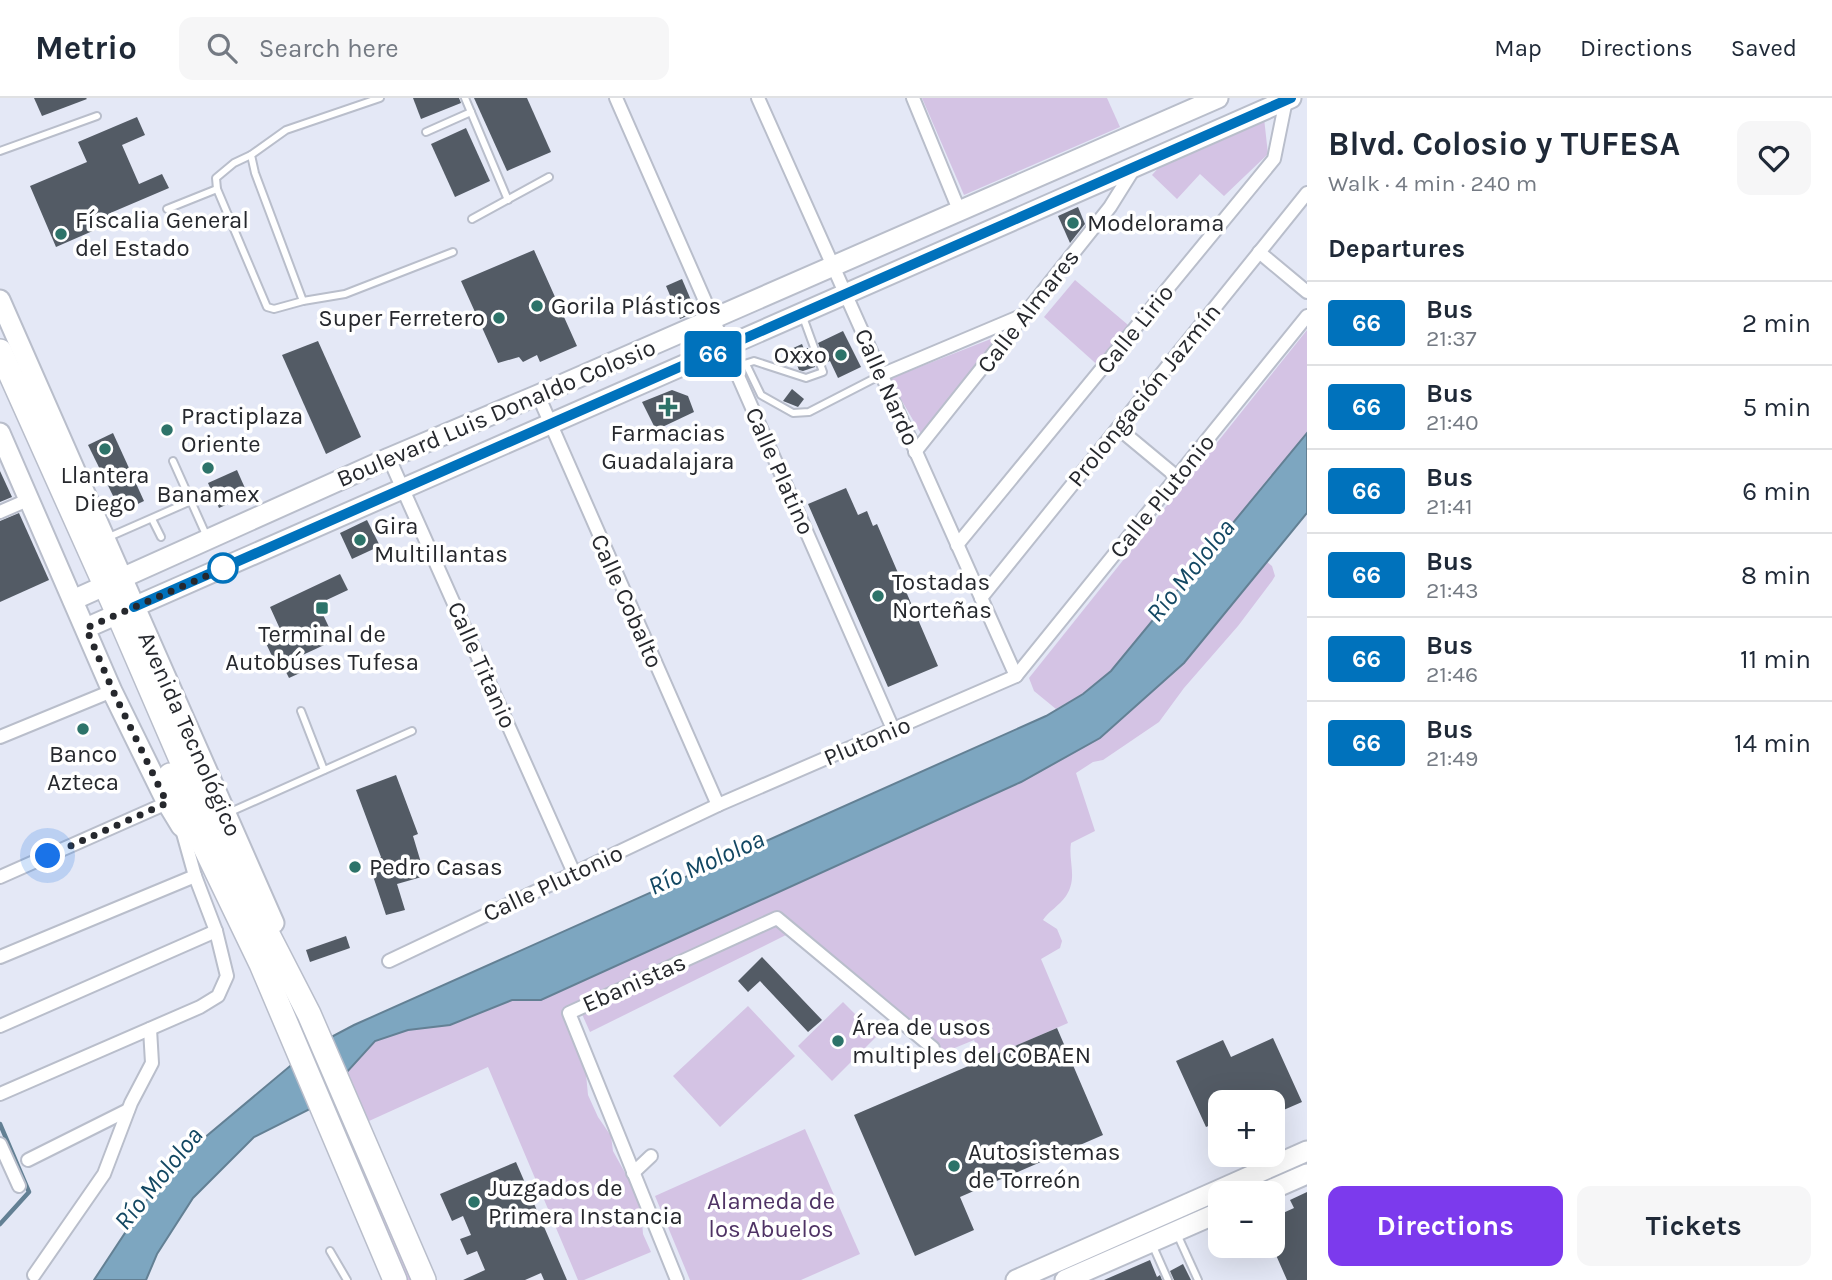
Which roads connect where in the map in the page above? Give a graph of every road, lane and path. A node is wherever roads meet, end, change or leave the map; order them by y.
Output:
1 (380, 98) edge
2 (465, 98) edge
3 (616, 98) edge
4 (758, 98) edge
5 (913, 98) edge
6 (1288, 99) edge
7 (1208, 100) edge
8 (471, 112) junction
9 (97, 116) dead end
10 (426, 132) dead end
11 (0, 150) edge
12 (251, 155) junction
13 (1136, 166) junction
14 (549, 177) dead end
15 (217, 189) junction
16 (1307, 193) edge
17 (508, 200) junction
18 (167, 209) dead end
19 (958, 210) junction
20 (472, 219) dead end
21 (453, 252) dead end
22 (1259, 252) junction
23 (834, 265) junction
24 (1307, 292) edge
25 (846, 293) junction
26 (0, 300) edge
27 (303, 302) junction
28 (802, 313) junction
29 (1027, 313) junction
30 (1307, 316) edge
31 (713, 319) junction
32 (726, 348) junction
33 (0, 351) edge
34 (741, 365) junction
35 (881, 375) junction
36 (0, 387) edge
37 (538, 396) junction
38 (550, 425) junction
39 (1118, 428) junction
40 (0, 433) edge
41 (915, 452) junction
42 (389, 458) junction
43 (173, 461) dead end
44 (1177, 477) junction
45 (404, 488) junction
46 (30, 499) junction
47 (191, 501) junction
48 (280, 506) junction
49 (0, 512) edge
50 (152, 519) junction
51 (161, 537) dead end
52 (293, 538) junction
53 (208, 539) junction
54 (104, 540) junction
55 (957, 545) junction
56 (98, 588) junction
57 (981, 598) junction
58 (111, 618) junction
59 (1016, 676) junction
60 (113, 691) junction
61 (301, 710) dead end
62 (893, 729) junction
63 (412, 731) dead end
64 (0, 737) edge
65 (324, 770) junction
66 (167, 803) junction
67 (718, 805) junction
68 (226, 814) junction
69 (181, 826) junction
70 (201, 842) junction
71 (574, 873) junction
72 (195, 876) junction
73 (0, 877) edge
74 (216, 931) junction
75 (0, 957) edge
76 (389, 961) dead end
77 (290, 978) junction
78 (0, 1026) edge
79 (150, 1029) junction
80 (933, 1048) dead end
81 (0, 1094) edge
82 (128, 1110) junction
83 (0, 1144) edge
84 (1307, 1151) edge
85 (651, 1156) dead end
86 (28, 1160) dead end
87 (633, 1173) junction
88 (1307, 1174) edge
89 (1285, 1184) edge
90 (19, 1186) dead end
91 (1208, 1217) edge
92 (1175, 1231) junction
93 (1151, 1242) junction
94 (330, 1251) dead end
95 (34, 1275) dead end
96 (347, 1280) edge
97 (395, 1280) edge
98 (424, 1280) edge
99 (677, 1280) edge
100 (1016, 1280) edge
101 (1065, 1280) edge
102 (1168, 1280) edge
103 (1198, 1280) edge

1 - 12 lane
2 - 8 lane
3 - 31 street, Calle Platino
4 - 23 street, Calle Nardo
5 - 19 street
6 - 13 main road, Boulevard Luis Donaldo Colosio
6 - 55 street, Calle Lirio
7 - 19 main road, Boulevard Luis Donaldo Colosio
8 - 10 lane
8 - 17 lane
9 - 11 lane
12 - 15 lane
12 - 27 lane
13 - 25 main road, Boulevard Luis Donaldo Colosio
13 - 29 street, Calle Almares
14 - 17 lane
15 - 18 lane
15 - 27 lane
16 - 22 street, Prolongación Jazmín
17 - 20 lane
19 - 23 main road, Boulevard Luis Donaldo Colosio
21 - 27 lane
22 - 24 street
22 - 39 street, Prolongación Jazmín
23 - 25 street, Calle Nardo
23 - 31 main road, Boulevard Luis Donaldo Colosio
25 - 28 main road, Boulevard Luis Donaldo Colosio
25 - 35 street, Calle Nardo
26 - 54 main road, Avenida Tecnológico
28 - 32 main road, Boulevard Luis Donaldo Colosio
28 - 34 lane
29 - 35 street
29 - 41 street, Calle Almares
30 - 44 street, Calle Plutonio
31 - 32 street, Calle Platino
31 - 37 main road, Boulevard Luis Donaldo Colosio
32 - 34 street, Calle Platino
32 - 38 main road, Boulevard Luis Donaldo Colosio
33 - 56 highway, Avenida Tecnológico
34 - 35 lane
34 - 62 street, Calle Platino
35 - 41 street, Calle Nardo
36 - 56 highway, Avenida Tecnológico
37 - 38 street, Calle Cobalto
37 - 42 main road, Boulevard Luis Donaldo Colosio
38 - 45 main road, Boulevard Luis Donaldo Colosio
38 - 67 street, Calle Cobalto
39 - 44 street
39 - 57 street, Prolongación Jazmín
40 - 46 main road, Avenida Tecnológico
41 - 55 street, Calle Nardo
42 - 45 street, Calle Titanio
42 - 48 main road, Boulevard Luis Donaldo Colosio
43 - 47 lane
44 - 59 street, Calle Plutonio
45 - 52 main road, Boulevard Luis Donaldo Colosio
45 - 71 street, Calle Titanio
46 - 49 street
46 - 56 main road, Avenida Tecnológico
47 - 50 lane
47 - 53 lane
48 - 52 main road
48 - 53 main road, Boulevard Luis Donaldo Colosio
50 - 51 lane
50 - 54 lane
52 - 58 main road, Boulevard Luis Donaldo Colosio
53 - 56 main road, Boulevard Luis Donaldo Colosio
54 - 56 main road, Avenida Tecnológico
55 - 57 street, Calle Nardo
56 - 58 highway, Avenida Tecnológico
56 - 58 main road, Avenida Tecnológico
57 - 59 street, Calle Nardo
58 - 60 main road, Avenida Tecnológico
58 - 68 main road, Avenida Tecnológico
58 - 70 highway, Avenida Tecnológico
58 - 77 highway, Avenida Tecnológico
59 - 62 street, Plutonio
60 - 64 street
60 - 66 main road, Avenida Tecnológico
61 - 65 lane
62 - 67 street, Plutonio
63 - 65 lane
65 - 68 lane
66 - 69 main road, Avenida Tecnológico
66 - 73 street
67 - 71 street, Calle Plutonio
68 - 77 main road, Avenida Tecnológico
69 - 70 main road, Avenida Tecnológico
69 - 72 street
70 - 97 highway, Avenida Tecnológico
71 - 76 street, Calle Plutonio
72 - 74 street
72 - 75 street
74 - 78 street
74 - 79 street
77 - 98 highway, Avenida Tecnológico
79 - 81 street
79 - 82 street
80 - 87 street, Ebanistas
82 - 86 street
82 - 95 street
83 - 90 street
84 - 100 main road
85 - 87 street
87 - 99 street, Ebanistas
88 - 89 main road
91 - 92 main road
92 - 93 main road
92 - 103 lane
93 - 101 main road
93 - 102 lane
94 - 96 lane

